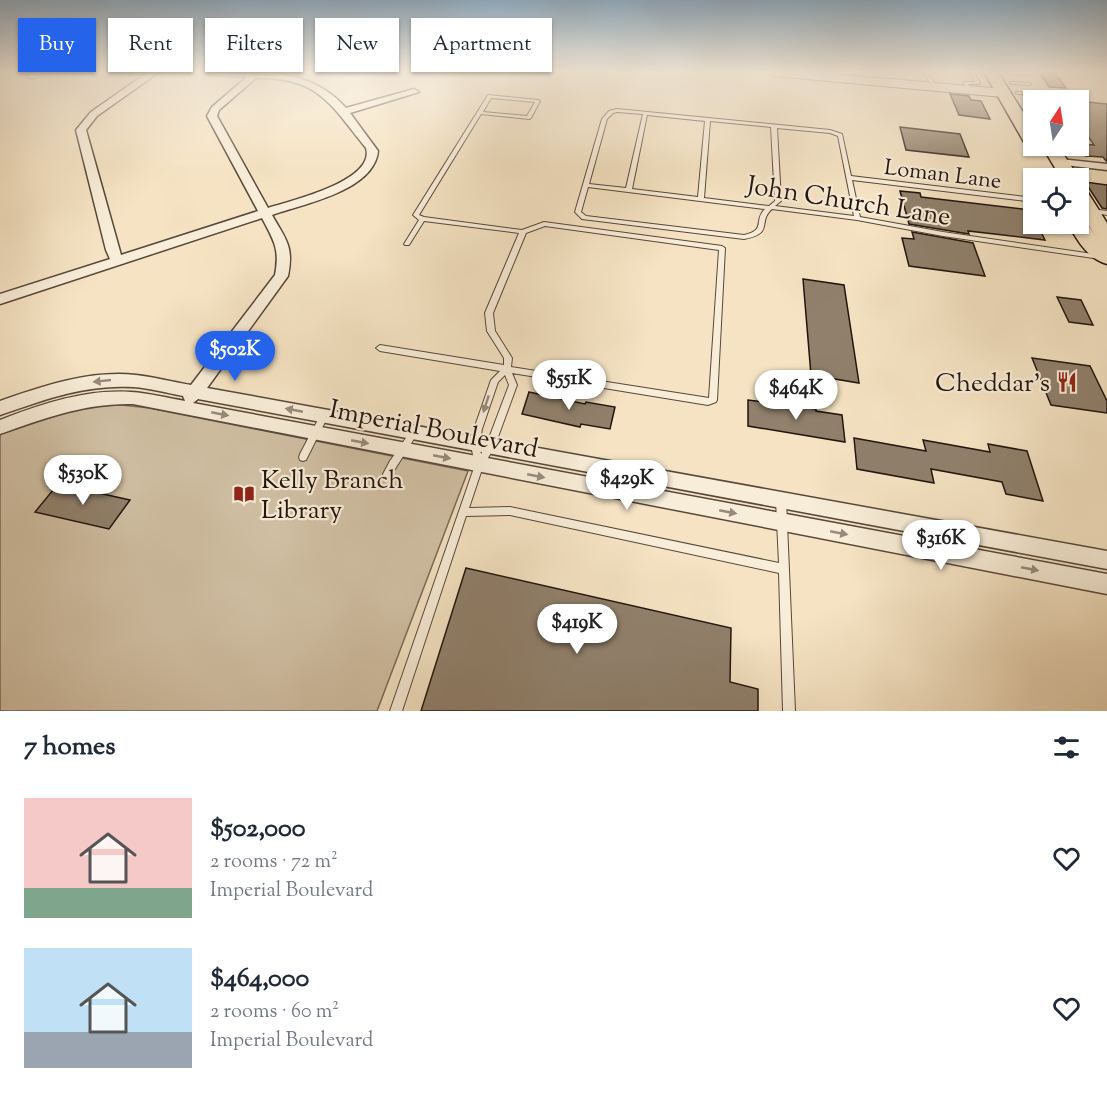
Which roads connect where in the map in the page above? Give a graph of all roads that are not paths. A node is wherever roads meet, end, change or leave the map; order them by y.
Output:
1 (107, 105) edge
2 (219, 105) edge
3 (337, 105) edge
4 (367, 105) edge
5 (485, 105) edge
6 (535, 105) edge
7 (343, 112) junction
8 (481, 113) junction
9 (645, 114) junction
10 (708, 120) junction
11 (774, 127) junction
12 (1056, 156) edge
13 (1060, 162) junction
14 (1107, 167) edge
15 (1064, 168) edge
16 (850, 178) junction
17 (585, 185) junction
18 (629, 190) junction
19 (701, 198) junction
20 (1023, 199) edge
21 (772, 207) junction
22 (265, 212) junction
23 (1092, 216) edge
24 (857, 218) junction
25 (422, 219) junction
26 (523, 232) junction
27 (1107, 239) edge
28 (407, 244) dead end
29 (1107, 258) edge
30 (117, 260) junction
31 (0, 299) edge
32 (380, 348) dead end
33 (507, 369) junction
34 (195, 392) junction
35 (184, 407) junction
36 (0, 408) edge
37 (324, 416) junction
38 (0, 428) edge
39 (316, 433) junction
40 (412, 434) junction
41 (483, 446) junction
42 (405, 450) junction
43 (303, 457) dead end
44 (479, 465) junction
45 (387, 474) dead end
46 (782, 500) junction
47 (465, 512) junction
48 (781, 522) junction
49 (1107, 560) edge
50 (783, 569) junction
51 (1107, 584) edge
52 (396, 711) edge
53 (789, 711) edge

1 - 30 street
2 - 22 street
3 - 7 street
4 - 7 street
5 - 8 lane
6 - 8 lane
7 - 22 street
8 - 25 lane
9 - 10 lane
9 - 17 lane
9 - 18 lane
10 - 11 lane
10 - 19 lane
11 - 16 lane
11 - 21 lane
12 - 13 main road
13 - 14 street
13 - 15 main road
16 - 20 lane, Loman Lane
16 - 24 lane
17 - 18 lane, John Church Lane
17 - 21 lane
18 - 19 lane, John Church Lane
19 - 21 lane, John Church Lane
21 - 24 lane, John Church Lane
22 - 30 street
22 - 34 street
23 - 27 main road
23 - 29 main road
24 - 29 lane, John Church Lane
25 - 26 lane
25 - 28 lane
26 - 33 lane
26 - 33 lane
30 - 31 street
32 - 33 lane
33 -> 41 lane
33 - 41 lane
34 - 35 street
34 -> 36 street, Imperial Boulevard
37 -> 34 street, Imperial Boulevard
35 - 38 street, Imperial Boulevard
35 -> 39 street, Imperial Boulevard
37 - 39 lane
37 - 40 street, Imperial Boulevard
39 -> 42 street, Imperial Boulevard
39 - 43 lane
40 - 41 street, Imperial Boulevard
40 - 42 lane
41 - 44 lane
41 - 44 lane
41 - 46 street, Imperial Boulevard
42 -> 44 street, Imperial Boulevard
42 - 45 lane
44 - 47 lane
44 -> 48 street, Imperial Boulevard
46 - 48 lane
46 - 49 street, Imperial Boulevard
47 - 50 lane
47 - 52 lane
48 - 50 lane
48 -> 51 street, Imperial Boulevard
50 - 53 lane

